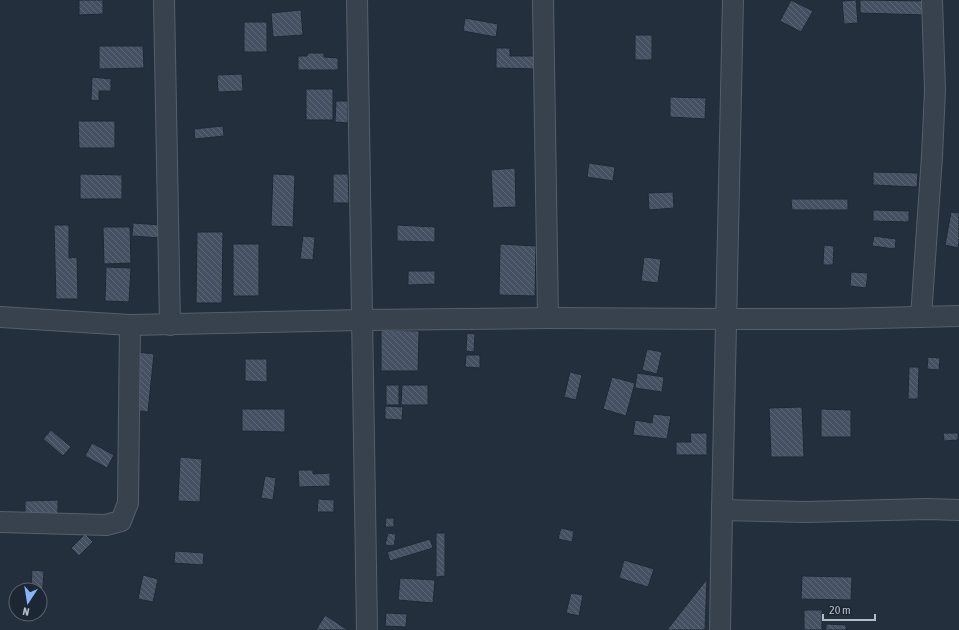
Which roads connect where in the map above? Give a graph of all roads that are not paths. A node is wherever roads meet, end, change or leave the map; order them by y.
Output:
1 (164, 0) edge
2 (358, 0) edge
3 (543, 0) edge
4 (733, 0) edge
5 (932, 0) edge
6 (959, 316) edge
7 (0, 317) edge
8 (921, 317) junction
9 (548, 318) junction
10 (726, 319) junction
11 (362, 320) junction
12 (130, 325) junction
13 (170, 325) junction
14 (722, 510) junction
15 (959, 510) edge
16 (0, 522) edge
17 (367, 630) edge
18 (720, 630) edge

1 - 13 street
2 - 11 street
3 - 9 street
4 - 10 street
5 - 8 street
6 - 8 street
7 - 12 street
8 - 10 street
9 - 10 street
9 - 11 street
10 - 14 street
11 - 13 street
11 - 17 street
12 - 13 street
12 - 16 street
14 - 15 street
14 - 18 street

